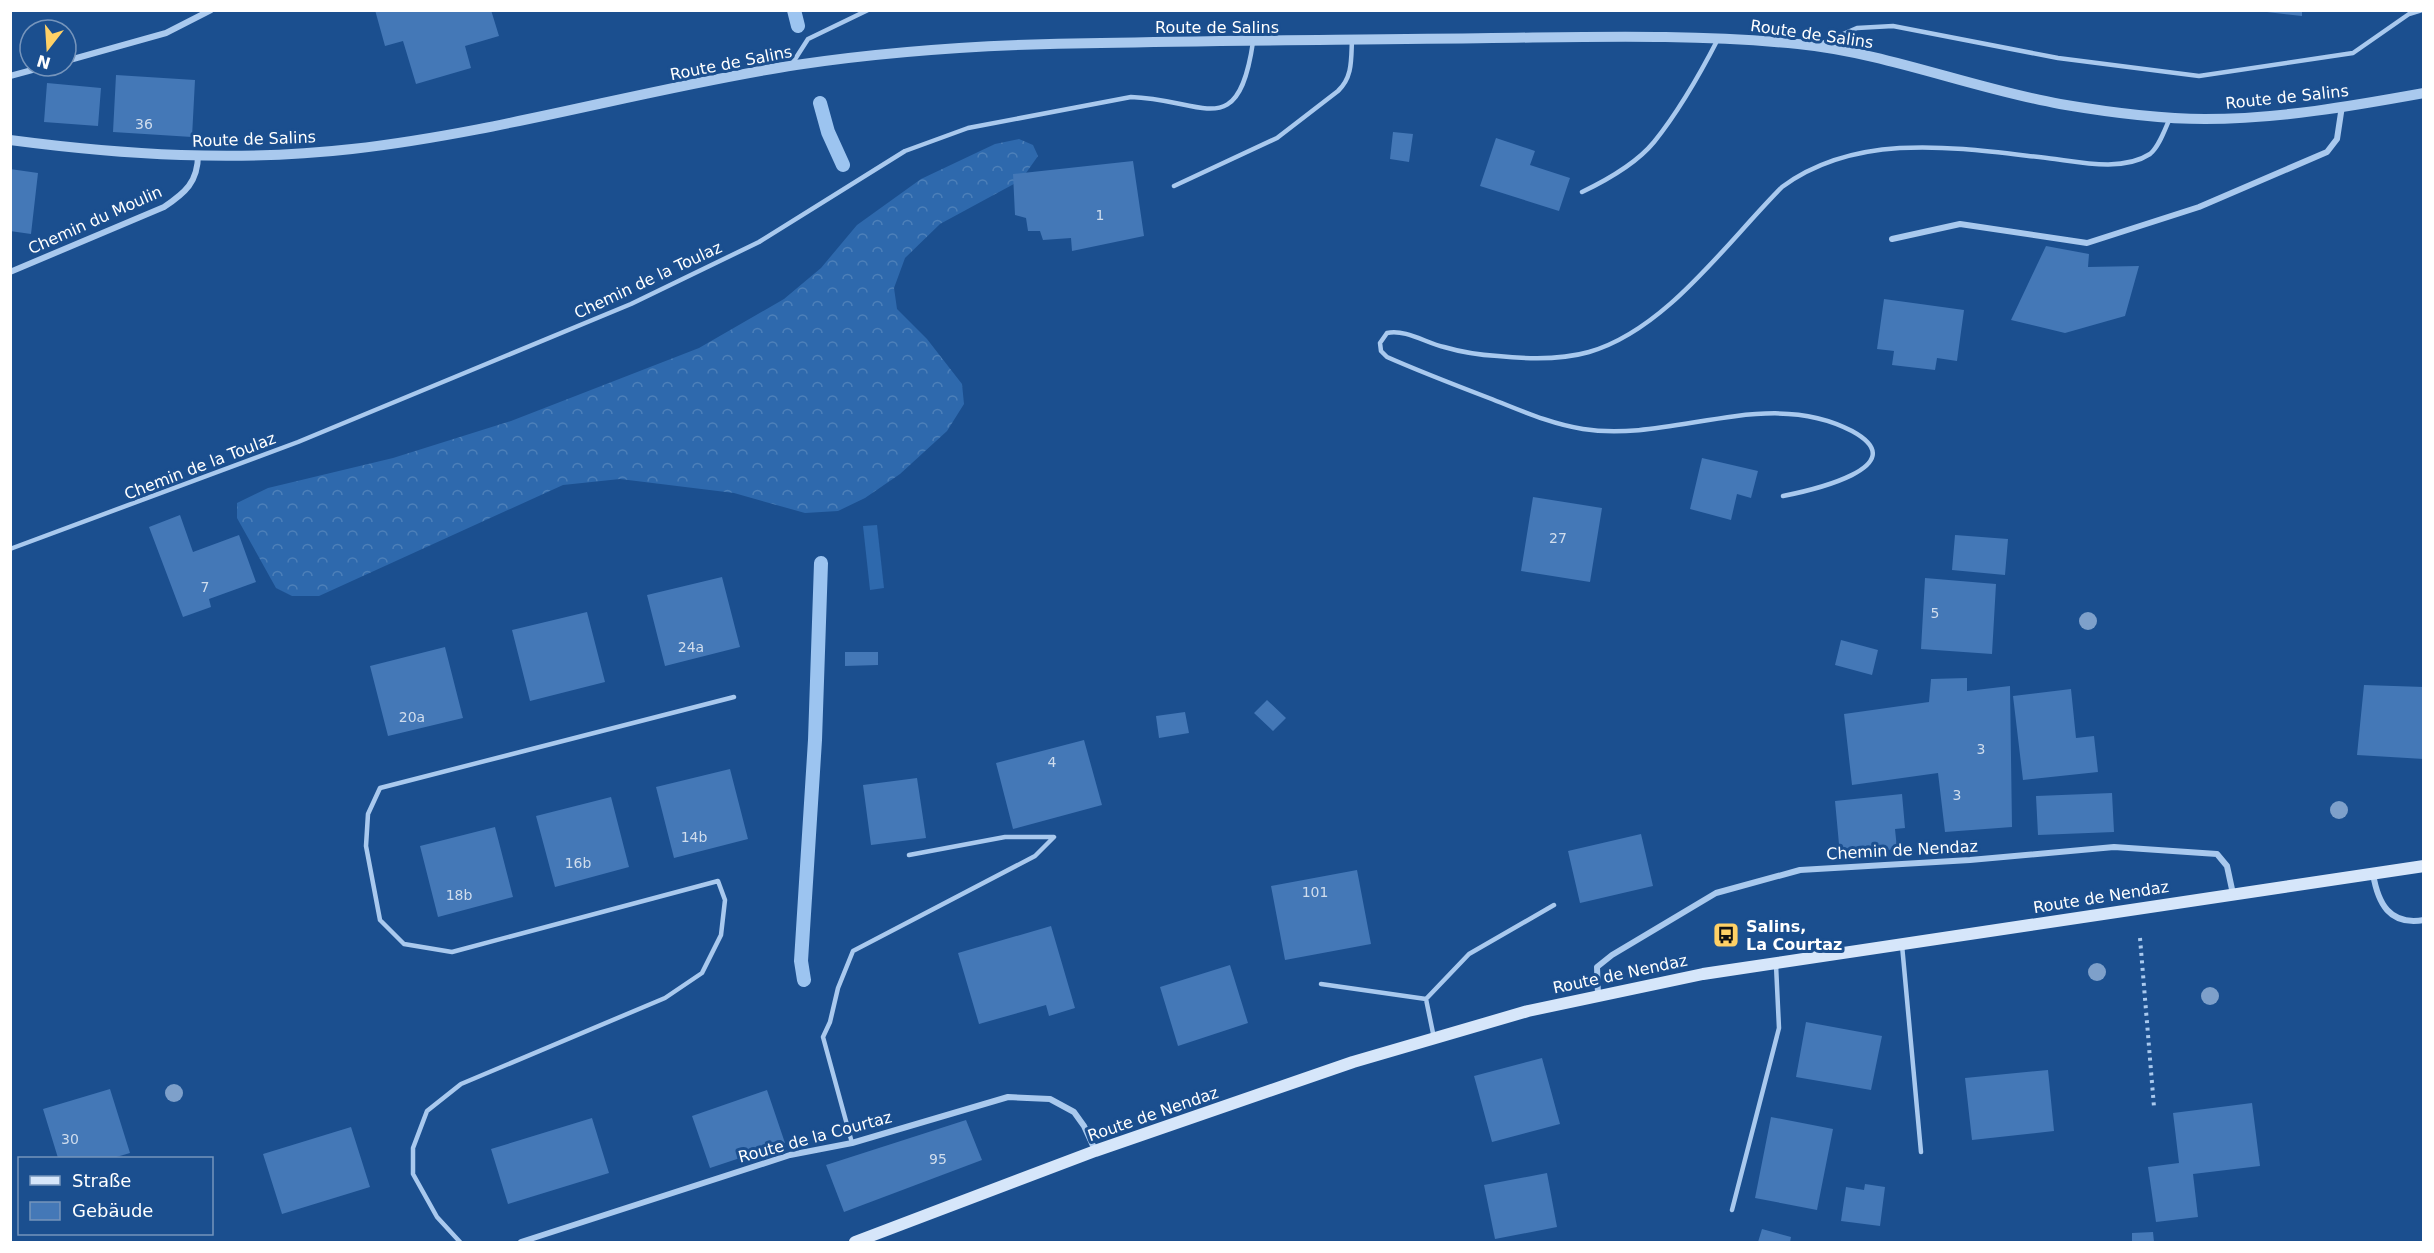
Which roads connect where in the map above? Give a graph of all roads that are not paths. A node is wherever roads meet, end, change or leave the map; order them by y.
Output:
1 (211, 10) edge
2 (868, 10) edge
3 (2422, 10) edge
4 (1352, 39) junction
5 (1718, 39) junction
6 (1253, 42) junction
7 (1815, 46) junction
8 (78, 58) edge
9 (790, 66) junction
10 (2424, 93) edge
11 (2342, 106) junction
12 (2170, 118) junction
13 (10, 140) edge
14 (198, 155) junction
15 (1174, 186) dead end
16 (1582, 192) dead end
17 (1892, 239) dead end
18 (10, 272) edge
19 (1783, 496) dead end
20 (10, 549) edge
21 (734, 697) dead end
22 (909, 855) dead end
23 (2424, 866) edge
24 (2373, 874) junction
25 (2233, 894) junction
26 (1554, 905) dead end
27 (2424, 920) edge
28 (1902, 945) junction
29 (1776, 963) junction
30 (1321, 984) dead end
31 (1599, 995) junction
32 (1426, 999) junction
33 (1434, 1038) junction
34 (852, 1143) junction
35 (1095, 1151) junction
36 (1921, 1152) dead end
37 (1732, 1210) dead end
38 (460, 1242) edge
39 (521, 1242) edge
40 (855, 1242) edge

1 - 8 street
2 - 9 lane
3 - 7 lane
4 - 5 street, Route de Salins
4 - 6 street, Route de Salins
4 - 15 lane
5 - 7 street, Route de Salins
5 - 16 lane
6 - 9 street, Route de Salins
6 - 20 lane, Chemin de la Toulaz
7 - 12 street, Route de Salins
9 - 14 street, Route de Salins
10 - 11 street, Route de Salins
11 - 12 street, Route de Salins
11 - 17 street
12 - 19 lane
13 - 14 street, Route de Salins
14 - 18 street, Chemin du Moulin
21 - 38 lane
22 - 34 lane
23 - 24 main road, Route de Nendaz
24 - 25 main road, Route de Nendaz
24 - 27 street
25 - 28 main road, Route de Nendaz
25 - 31 street, Chemin de Nendaz
26 - 32 lane
28 - 29 main road, Route de Nendaz
28 - 36 lane
29 - 31 main road, Route de Nendaz
29 - 37 lane
30 - 32 lane
31 - 33 main road, Route de Nendaz
32 - 33 lane
33 - 35 main road, Route de Nendaz
34 - 35 street, Route de la Courtaz
34 - 39 street, Route de la Courtaz
35 - 40 main road, Route de Nendaz

